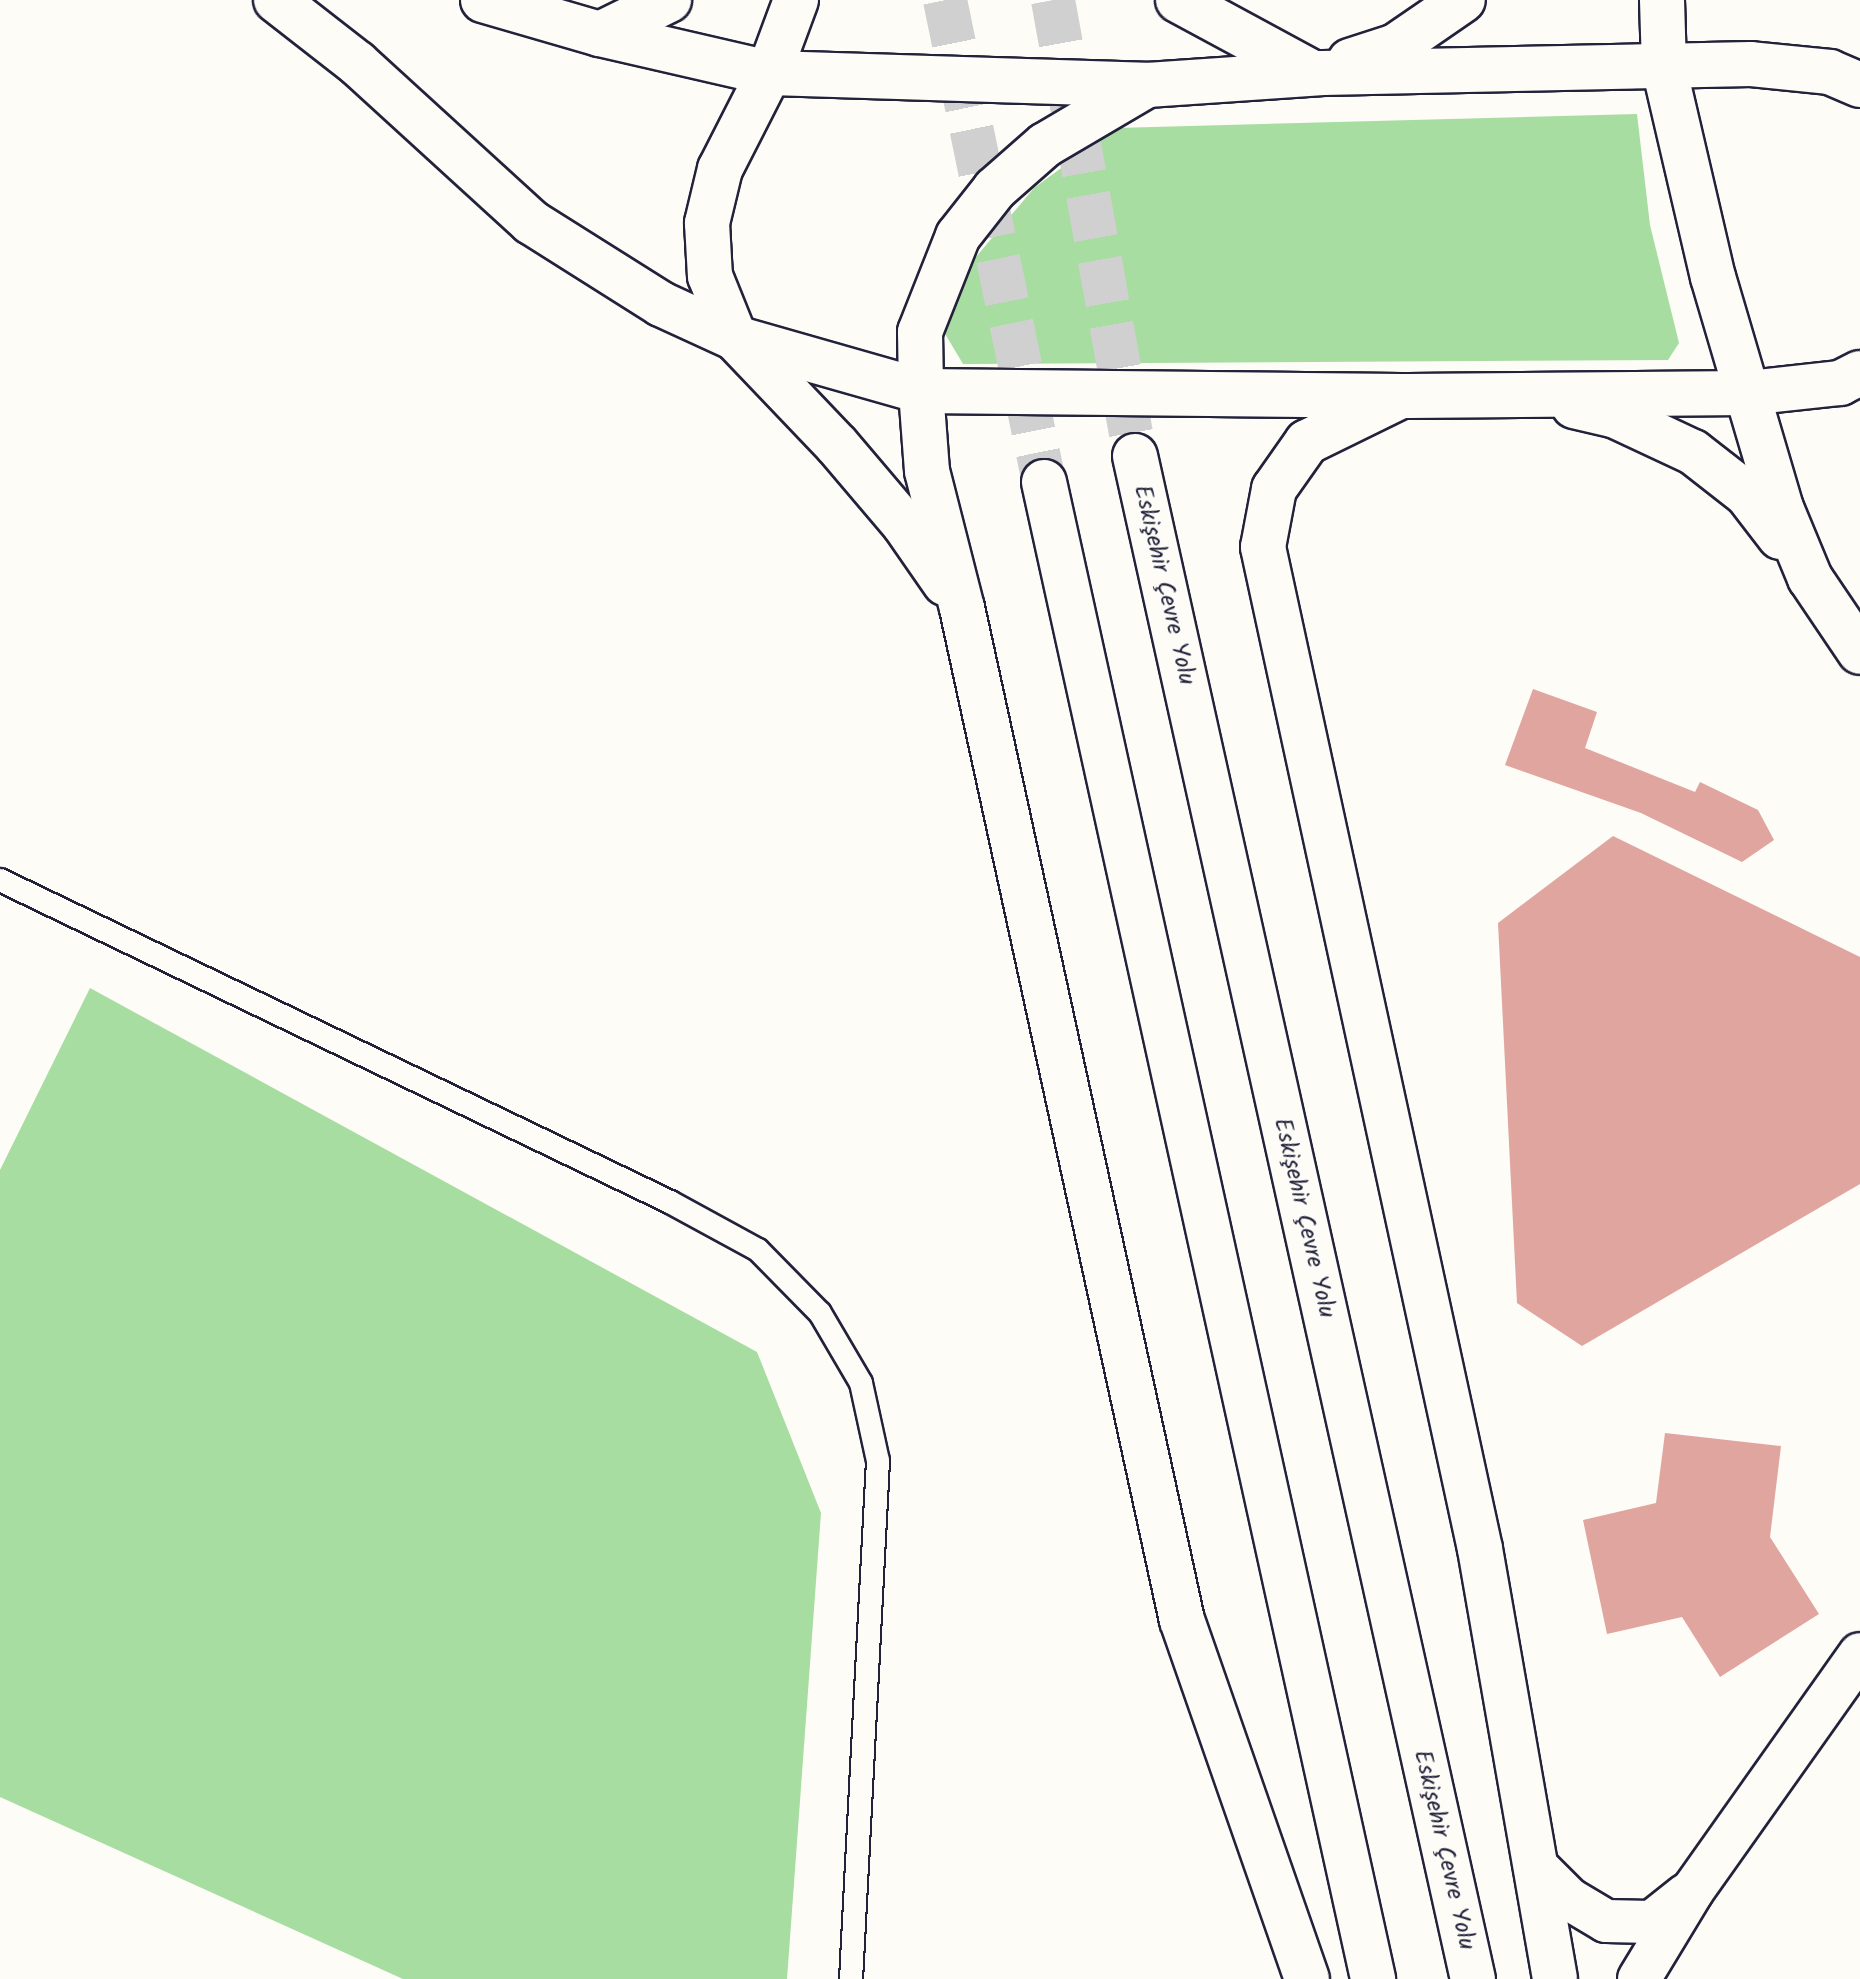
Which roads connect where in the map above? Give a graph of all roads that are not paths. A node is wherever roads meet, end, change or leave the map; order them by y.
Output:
1 (276, 0) edge
2 (483, 0) edge
3 (669, 0) edge
4 (796, 0) edge
5 (1178, 0) edge
6 (1463, 0) edge
7 (1662, 0) edge
8 (600, 34) junction
9 (1664, 67) junction
10 (769, 73) junction
11 (1313, 73) junction
12 (1147, 85) junction
13 (1860, 85) edge
14 (735, 338) junction
15 (1860, 373) edge
16 (921, 391) junction
17 (1517, 392) junction
18 (1748, 393) junction
19 (1401, 396) junction
20 (1135, 456) tunnel mouth
21 (1044, 482) tunnel mouth
22 (1810, 578) junction
23 (962, 608) junction
24 (1860, 652) edge
25 (0, 880) edge
26 (1860, 1654) edge
27 (1537, 1867) junction
28 (1693, 1890) junction
29 (851, 1979) edge
30 (1307, 1979) edge
31 (1373, 1979) edge
32 (1473, 1979) edge
33 (1555, 1979) edge
34 (1639, 1979) edge

1 - 14 main road
2 - 8 main road
3 - 8 main road
4 - 10 main road
5 - 11 main road
6 - 11 main road
7 - 9 main road
8 - 10 main road
9 - 11 main road
9 - 13 main road
9 - 18 main road
10 - 12 main road
10 - 14 main road
11 - 12 main road
12 - 16 main road
14 - 16 main road
14 - 23 main road
15 - 18 main road
16 - 19 main road
16 - 23 main road
17 - 18 main road
17 - 19 main road
17 - 22 main road
18 - 22 main road
19 - 27 main road
20 - 32 main road, Eskişehir Çevre Yolu
21 - 31 main road
22 - 24 main road
23 - 30 main road
25 - 29 lane
26 - 28 street
27 - 28 street
27 - 33 main road
28 - 34 street

